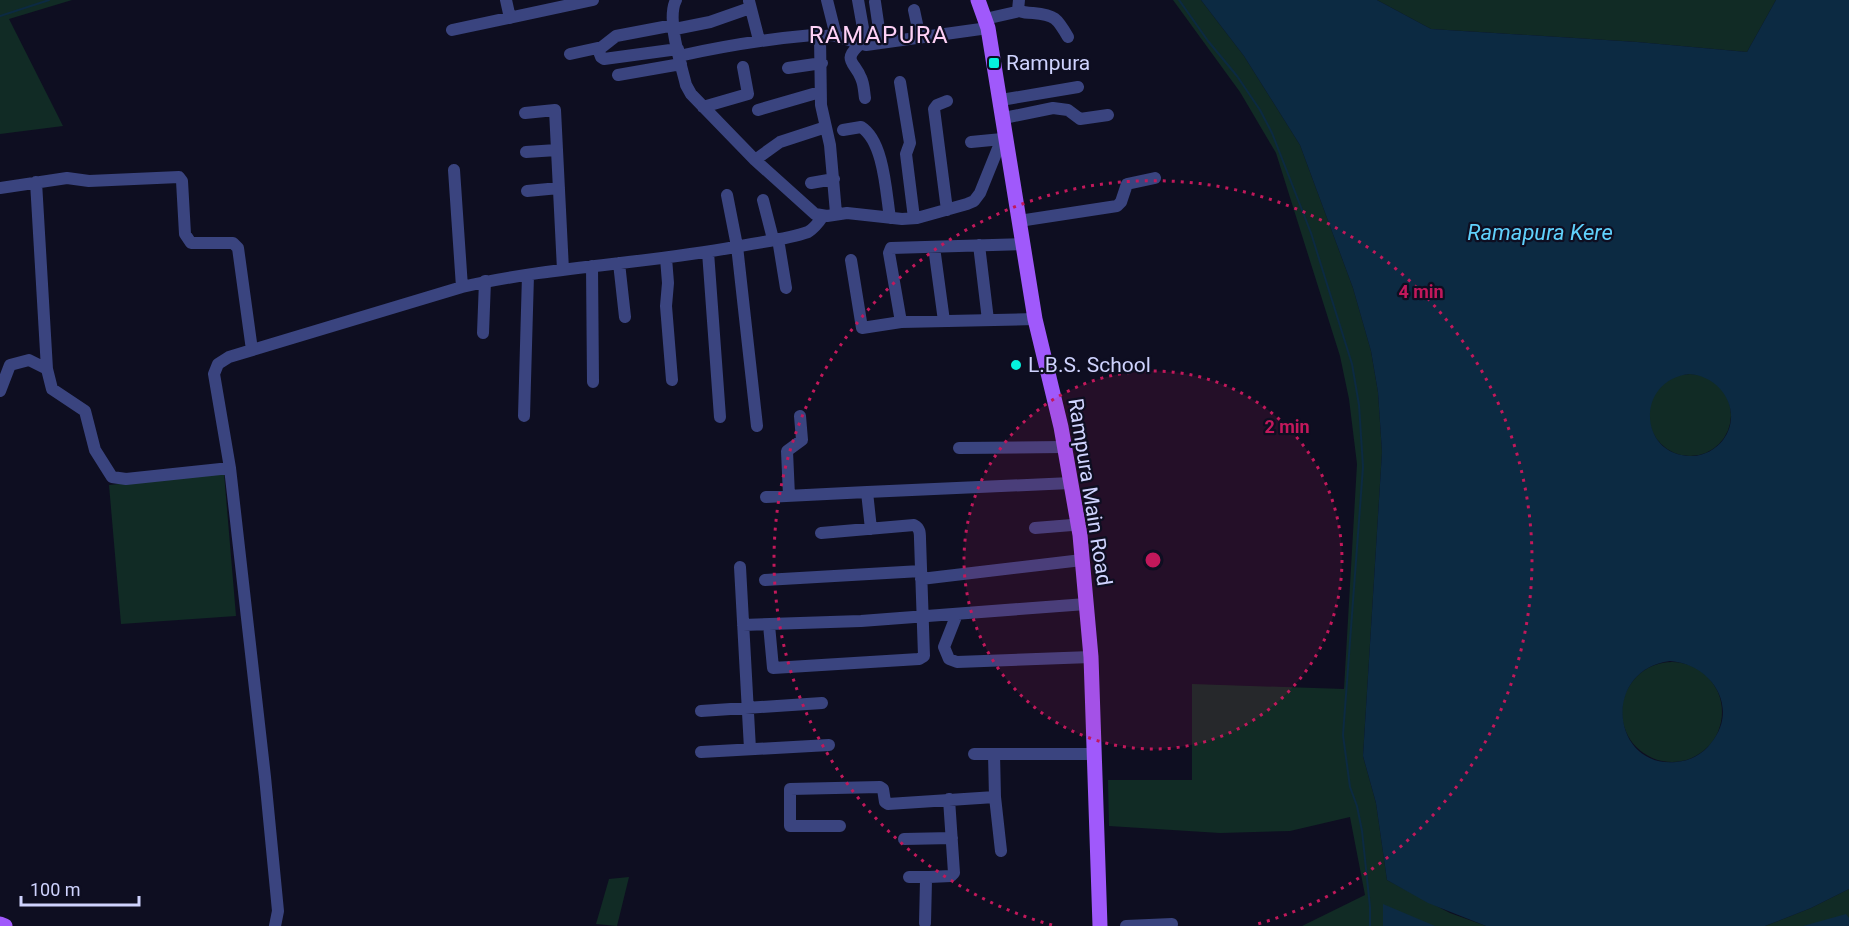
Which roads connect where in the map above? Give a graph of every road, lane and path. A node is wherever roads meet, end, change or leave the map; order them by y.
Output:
1 (506, 0) edge
2 (593, 0) edge
3 (676, 0) edge
4 (827, 0) edge
5 (858, 0) edge
6 (978, 0) edge
7 (875, 2) dead end
8 (749, 4) edge
9 (548, 5) edge
10 (1019, 5) edge
11 (914, 10) dead end
12 (510, 18) junction
13 (986, 23) junction
14 (674, 27) junction
15 (452, 30) dead end
16 (836, 36) junction
17 (820, 37) junction
18 (1068, 37) dead end
19 (920, 38) junction
20 (759, 40) junction
21 (881, 43) junction
22 (862, 45) junction
23 (598, 49) junction
24 (570, 54) dead end
25 (680, 56) junction
26 (822, 63) junction
27 (743, 67) dead end
28 (788, 68) dead end
29 (618, 75) dead end
30 (900, 82) dead end
31 (1078, 87) dead end
32 (820, 92) junction
33 (865, 98) dead end
34 (1001, 100) junction
35 (947, 101) dead end
36 (703, 107) junction
37 (758, 110) dead end
38 (525, 113) dead end
39 (1108, 115) dead end
40 (826, 127) junction
41 (1004, 129) junction
42 (843, 130) dead end
43 (971, 142) dead end
44 (557, 150) junction
45 (526, 152) dead end
46 (755, 160) junction
47 (454, 170) dead end
48 (1155, 178) dead end
49 (834, 179) junction
50 (36, 182) junction
51 (811, 183) dead end
52 (0, 188) edge
53 (559, 188) junction
54 (527, 191) dead end
55 (727, 195) dead end
56 (763, 200) dead end
57 (947, 210) junction
58 (836, 213) junction
59 (823, 216) junction
60 (890, 218) junction
61 (914, 218) junction
62 (1019, 221) junction
63 (776, 239) junction
64 (1023, 244) junction
65 (979, 245) junction
66 (737, 246) junction
67 (934, 247) junction
68 (708, 252) junction
69 (666, 258) junction
70 (851, 260) dead end
71 (619, 263) junction
72 (592, 266) junction
73 (563, 270) junction
74 (528, 275) junction
75 (485, 281) junction
76 (462, 287) junction
77 (786, 288) dead end
78 (625, 316) dead end
79 (1035, 319) junction
80 (988, 320) junction
81 (944, 321) junction
82 (900, 322) junction
83 (483, 333) dead end
84 (252, 350) junction
85 (47, 369) junction
86 (672, 380) dead end
87 (593, 382) dead end
88 (0, 391) edge
89 (524, 416) dead end
90 (801, 416) dead end
91 (720, 417) dead end
92 (757, 426) dead end
93 (1064, 447) junction
94 (959, 448) dead end
95 (230, 468) junction
96 (1071, 483) junction
97 (867, 492) junction
98 (789, 496) junction
99 (766, 497) dead end
100 (1074, 501) junction
101 (1072, 525) junction
102 (1035, 528) dead end
103 (870, 529) junction
104 (821, 533) dead end
105 (1080, 540) junction
106 (1082, 560) junction
107 (740, 567) dead end
108 (921, 575) junction
109 (765, 580) dead end
110 (1086, 604) junction
111 (957, 614) junction
112 (923, 616) junction
113 (743, 625) junction
114 (768, 625) junction
115 (1091, 657) junction
116 (822, 703) dead end
117 (748, 708) junction
118 (701, 711) dead end
119 (829, 745) dead end
120 (750, 749) junction
121 (701, 752) dead end
122 (975, 754) dead end
123 (994, 754) junction
124 (1094, 754) junction
125 (995, 797) junction
126 (949, 799) junction
127 (840, 826) dead end
128 (952, 838) junction
129 (904, 839) dead end
130 (1001, 851) dead end
131 (909, 876) dead end
132 (929, 877) junction
133 (926, 923) dead end
134 (0, 924) edge
135 (1172, 924) dead end
136 (5, 926) edge
137 (275, 926) edge
138 (1101, 926) edge
139 (1126, 926) edge

1 - 12 street
2 - 9 street
3 - 14 street
4 - 16 street
5 - 22 street
6 - 13 main road, Rampura Main Road
7 - 21 street
8 - 14 street
8 - 20 street
9 - 12 street
10 - 13 street
10 - 18 street
11 - 19 street
12 - 15 street
13 - 19 street
13 - 34 main road, Rampura Main Road
14 - 23 street
14 - 25 street
16 - 17 street
16 - 22 street
17 - 20 street
17 - 26 street
19 - 21 street
20 - 25 street
21 - 22 street
22 - 33 street
23 - 24 street
23 - 25 street
25 - 29 street
25 - 36 street
26 - 28 street
26 - 32 street
27 - 36 street
30 - 61 street
31 - 34 street
32 - 37 street
32 - 40 street
34 - 41 main road, Rampura Main Road
35 - 57 street
36 - 46 street
38 - 44 street
39 - 41 street
40 - 46 street
40 - 49 street
41 - 43 street
41 - 57 street
41 - 62 main road, Rampura Main Road
42 - 60 street
44 - 45 street
44 - 53 street
46 - 59 street
47 - 76 street
48 - 62 street
49 - 51 street
49 - 58 street
50 - 52 street
50 - 84 street
50 - 85 street
53 - 54 street
53 - 73 street
55 - 66 street
56 - 63 street
57 - 61 street
58 - 59 street
58 - 60 street
59 - 63 street
60 - 61 street
62 - 64 main road, Rampura Main Road
63 - 66 street
63 - 77 street
64 - 65 street
64 - 79 main road, Rampura Main Road
65 - 67 street
65 - 80 street
66 - 68 street
66 - 92 street
67 - 81 street
67 - 82 street
68 - 69 street
68 - 91 street
69 - 71 street
69 - 86 street
70 - 82 street
71 - 72 street
71 - 78 street
72 - 73 street
72 - 87 street
73 - 74 street
74 - 75 street
74 - 89 street
75 - 76 street
75 - 83 street
76 - 84 street
79 - 80 street
79 - 93 main road, Rampura Main Road
80 - 81 street
81 - 82 street
84 - 95 street
85 - 88 street
85 - 95 street
90 - 98 street
93 - 94 street
93 - 96 main road, Rampura Main Road
95 - 137 street
96 - 97 street
96 - 100 main road, Rampura Main Road
97 - 98 street
97 - 103 street
98 - 99 street
100 - 101 street
100 - 105 main road, Rampura Main Road
101 - 102 street
101 - 105 street
103 - 104 street
103 - 108 street
105 - 106 main road, Rampura Main Road
106 - 108 street
106 - 110 main road, Rampura Main Road
107 - 113 street
108 - 109 street
108 - 112 street
110 - 111 street
110 - 115 main road, Rampura Main Road
111 - 112 street
111 - 115 street
112 - 114 street
112 - 114 street
113 - 114 street
113 - 117 street
115 - 124 main road, Rampura Main Road
116 - 117 street
117 - 118 street
117 - 120 street
119 - 120 street
120 - 121 street
122 - 123 street
123 - 124 street
123 - 125 street
124 - 138 main road, Rampura Main Road
125 - 126 street
125 - 130 street
126 - 127 street
126 - 128 street
128 - 129 street
128 - 132 street
131 - 132 street
132 - 133 street
134 - 136 main road
135 - 139 street

